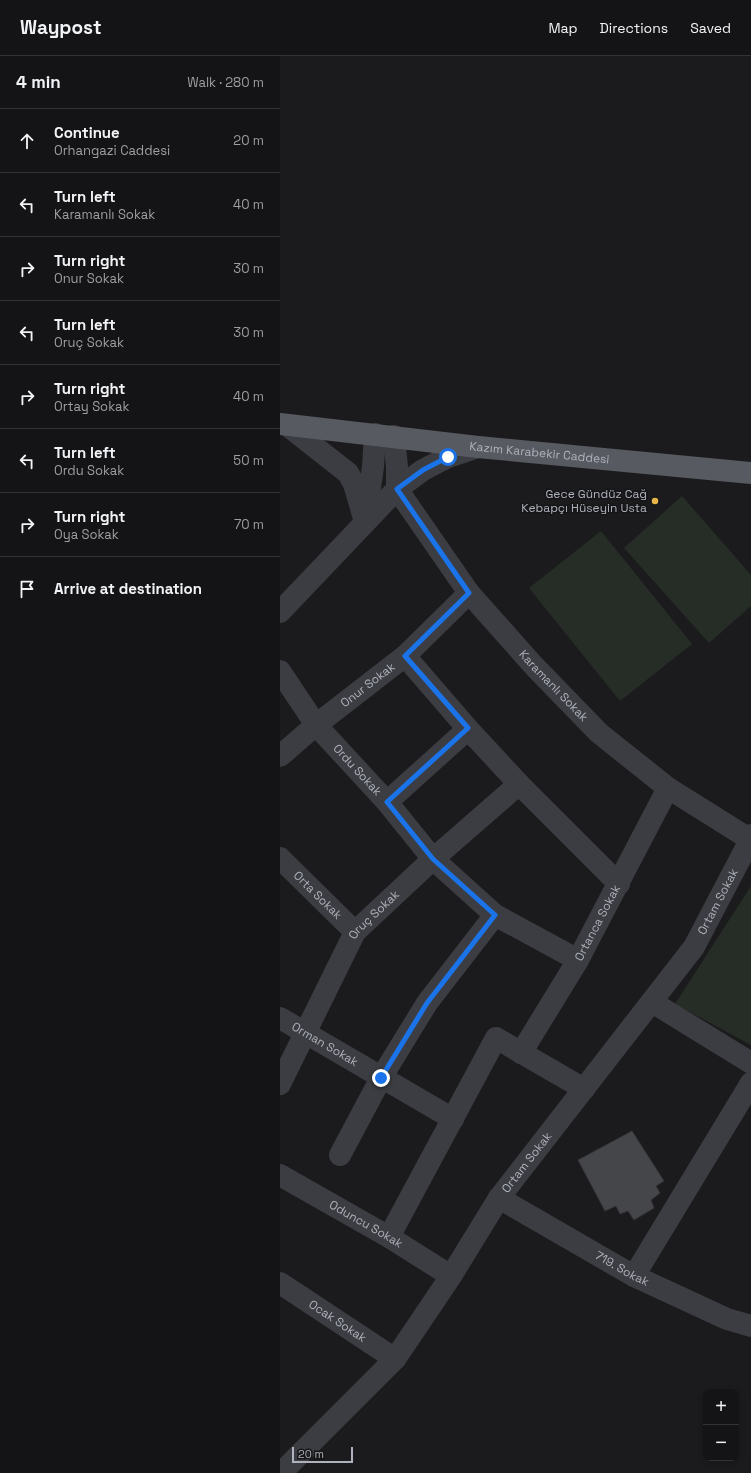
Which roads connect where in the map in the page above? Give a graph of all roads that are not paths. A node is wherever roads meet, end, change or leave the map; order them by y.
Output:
1 (283, 424) edge
2 (385, 435) junction
3 (478, 447) junction
4 (751, 473) edge
5 (397, 489) junction
6 (365, 522) junction
7 (469, 593) junction
8 (280, 612) edge
9 (405, 656) junction
10 (280, 671) edge
11 (316, 725) junction
12 (468, 728) junction
13 (280, 756) edge
14 (519, 784) junction
15 (668, 788) junction
16 (387, 802) junction
17 (751, 838) edge
18 (280, 858) edge
19 (433, 859) junction
20 (619, 884) junction
21 (495, 915) junction
22 (355, 932) junction
23 (578, 960) junction
24 (652, 1002) junction
25 (280, 1018) edge
26 (305, 1033) junction
27 (520, 1053) junction
28 (751, 1063) edge
29 (381, 1078) junction
30 (751, 1083) edge
31 (280, 1084) edge
32 (584, 1089) junction
33 (452, 1119) junction
34 (340, 1155) dead end
35 (281, 1177) edge
36 (499, 1198) junction
37 (389, 1237) junction
38 (451, 1276) junction
39 (634, 1276) junction
40 (280, 1283) edge
41 (751, 1326) edge
42 (395, 1359) junction
43 (282, 1473) edge

1 - 2 main road, Kazım Karabekir Caddesi
1 - 6 street
2 - 3 main road, Kazım Karabekir Caddesi
2 - 5 street
2 - 6 street
3 - 4 main road, Kazım Karabekir Caddesi
3 - 5 street
5 - 6 street
5 - 7 street, Karamanlı Sokak
6 - 8 street
7 - 9 street, Onur Sokak
7 - 15 street, Karamanlı Sokak
9 - 11 street, Onur Sokak
9 - 12 street
10 - 11 street, Ordu Sokak
11 - 13 street, Onur Sokak
11 - 16 street, Ordu Sokak
12 - 14 street
12 - 16 street
14 - 19 street, Oruç Sokak
14 - 20 street
15 - 17 street, Karamanlı Sokak
15 - 20 street, Ortanca Sokak
16 - 19 street, Ordu Sokak
17 - 24 street, Ortam Sokak
18 - 22 street, Orta Sokak
19 - 21 street, Ordu Sokak
19 - 22 street, Oruç Sokak
20 - 23 street, Ortanca Sokak
21 - 23 street, Ordu Sokak
21 - 29 street
22 - 26 street, Oruç Sokak
23 - 27 street, Ortanca Sokak
24 - 28 street
24 - 32 street, Ortam Sokak
25 - 26 street, Orman Sokak
26 - 29 street, Orman Sokak
26 - 31 street, Oruç Sokak
27 - 32 street
27 - 33 street
29 - 33 street, Orman Sokak
29 - 34 street
30 - 39 street
32 - 36 street, Ortam Sokak
33 - 37 street
35 - 37 street, Oduncu Sokak
36 - 38 street, Ortam Sokak
36 - 39 street, 719. Sokak
37 - 38 street, Oduncu Sokak
38 - 42 street, Ortam Sokak
39 - 41 street, 719. Sokak
40 - 42 street, Ocak Sokak
42 - 43 street, Ortam Sokak

